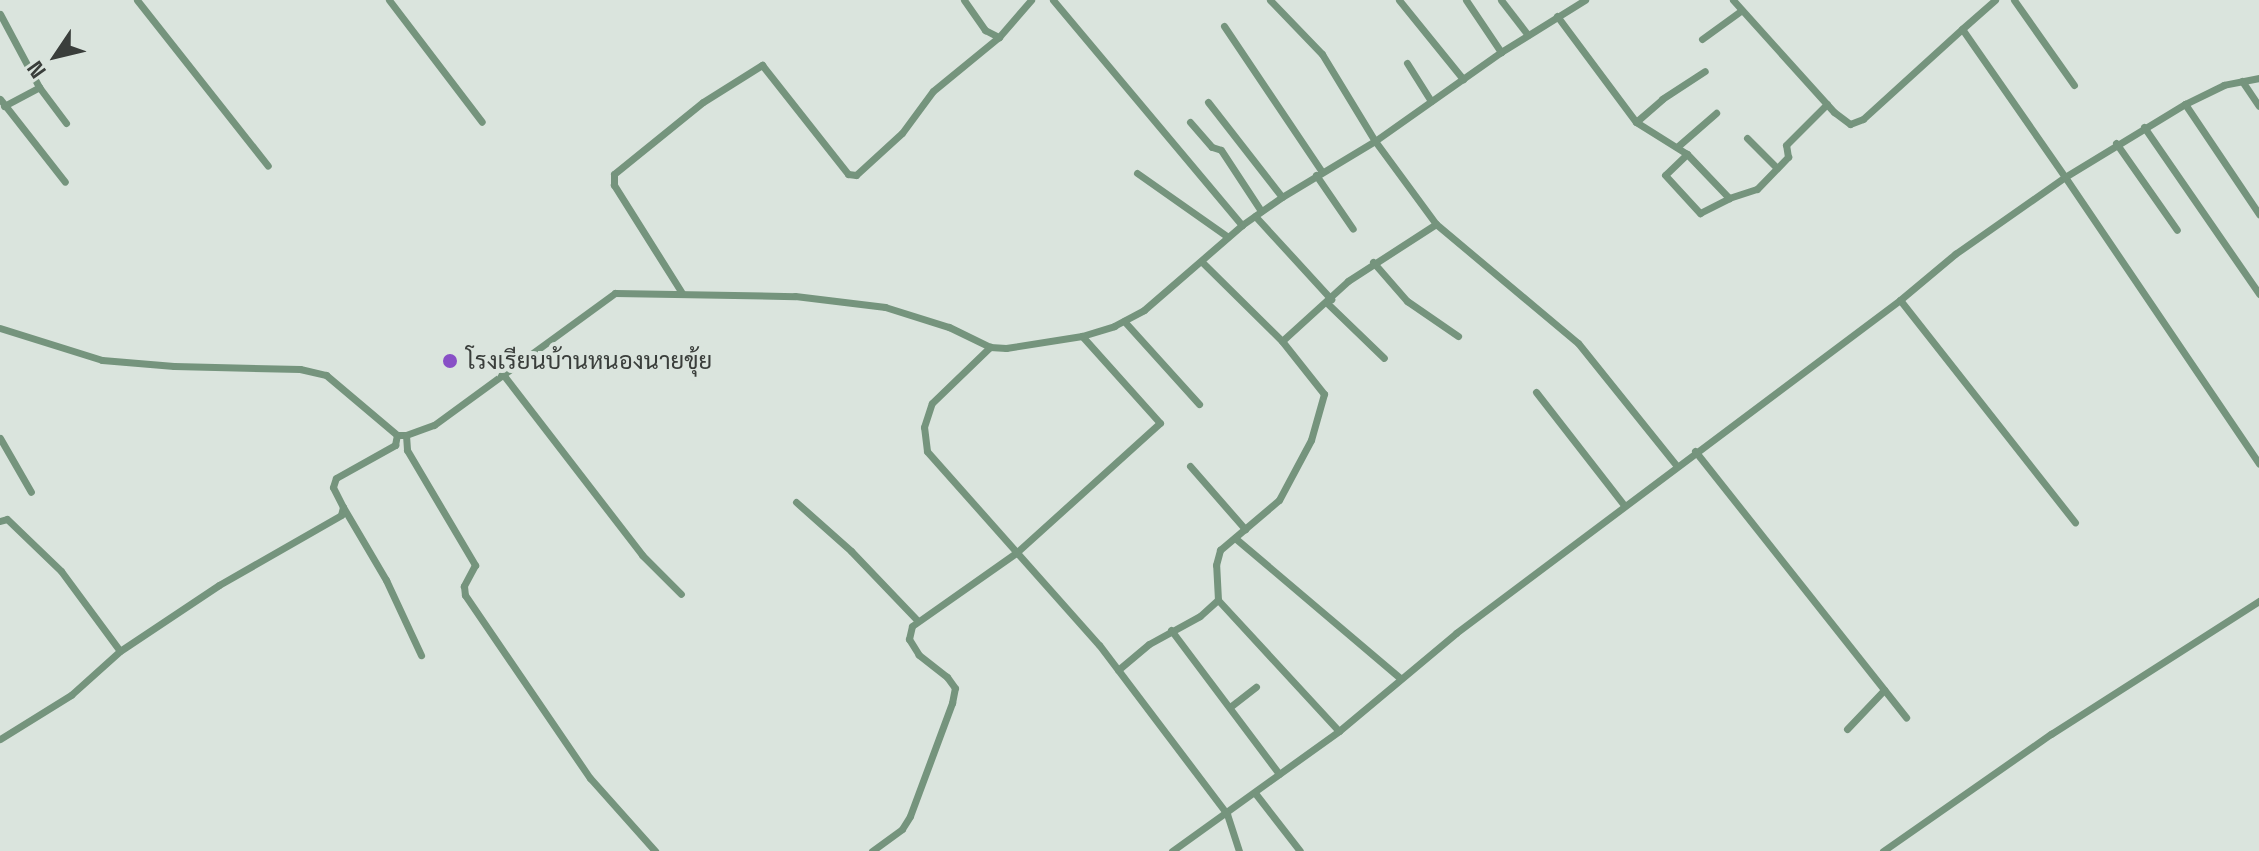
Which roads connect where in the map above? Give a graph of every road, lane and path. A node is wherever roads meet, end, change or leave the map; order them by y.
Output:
1 (137, 0) edge
2 (389, 0) edge
3 (964, 0) edge
4 (1031, 0) edge
5 (1053, 0) edge
6 (1270, 0) edge
7 (1399, 0) edge
8 (1466, 0) edge
9 (1501, 0) edge
10 (1585, 0) edge
11 (1733, 0) edge
12 (1995, 0) edge
13 (2014, 0) edge
14 (1570, 4) edge
15 (1742, 10) junction
16 (0, 14) edge
17 (1557, 16) junction
18 (1224, 26) dead end
19 (1962, 29) junction
20 (1528, 35) junction
21 (999, 37) junction
22 (1702, 39) dead end
23 (1501, 52) junction
24 (1407, 63) dead end
25 (1705, 71) dead end
26 (2259, 78) edge
27 (1463, 79) junction
28 (2242, 81) junction
29 (2074, 85) dead end
30 (39, 87) junction
31 (1431, 101) junction
32 (2, 102) edge
33 (1208, 102) dead end
34 (1827, 104) junction
35 (2185, 104) junction
36 (2259, 106) edge
37 (1716, 113) dead end
38 (482, 122) dead end
39 (1190, 122) dead end
40 (1636, 122) junction
41 (66, 123) dead end
42 (2144, 127) junction
43 (1747, 138) dead end
44 (1375, 141) junction
45 (2116, 143) junction
46 (1677, 147) junction
47 (1687, 154) junction
48 (268, 166) dead end
49 (1777, 168) junction
50 (1137, 173) dead end
51 (1319, 174) junction
52 (2065, 177) junction
53 (65, 182) dead end
54 (1282, 197) junction
55 (1729, 198) junction
56 (1258, 214) junction
57 (2259, 214) edge
58 (1436, 224) junction
59 (1242, 225) junction
60 (1353, 229) dead end
61 (2177, 230) dead end
62 (1228, 237) junction
63 (1202, 262) junction
64 (1373, 262) junction
65 (682, 293) junction
66 (2259, 294) edge
67 (1900, 300) junction
68 (1329, 301) junction
69 (1124, 321) junction
70 (0, 328) edge
71 (1082, 336) junction
72 (1458, 336) dead end
73 (1282, 341) junction
74 (990, 347) junction
75 (1384, 358) dead end
76 (502, 373) junction
77 (1536, 392) dead end
78 (1199, 404) dead end
79 (397, 435) junction
80 (406, 435) junction
81 (0, 438) edge
82 (1695, 451) junction
83 (2259, 464) edge
84 (1676, 465) junction
85 (1190, 466) dead end
86 (31, 492) dead end
87 (796, 502) dead end
88 (1624, 505) junction
89 (343, 507) junction
90 (0, 521) edge
91 (2075, 522) dead end
92 (1245, 529) junction
93 (1235, 538) junction
94 (1016, 553) junction
95 (681, 594) dead end
96 (1218, 600) junction
97 (2259, 601) edge
98 (917, 620) junction
99 (1171, 630) junction
100 (120, 651) junction
101 (421, 655) dead end
102 (1118, 670) junction
103 (1400, 678) junction
104 (1256, 687) dead end
105 (1884, 690) junction
106 (1230, 707) junction
107 (1906, 717) dead end
108 (1847, 729) dead end
109 (1339, 731) junction
110 (0, 739) edge
111 (1279, 774) junction
112 (1255, 793) junction
113 (1227, 814) junction
114 (655, 851) edge
115 (872, 851) edge
116 (1172, 851) edge
117 (1239, 851) edge
118 (1300, 851) edge
119 (1883, 851) edge

1 - 48 street
2 - 38 street
3 - 21 street
4 - 21 street
5 - 59 street
6 - 44 street
7 - 27 street
8 - 23 street
9 - 20 street
10 - 14 street
11 - 15 street
12 - 19 street
13 - 29 street
14 - 17 street
15 - 22 street
15 - 34 street
16 - 30 street
17 - 20 street
17 - 40 street
18 - 51 street
19 - 34 street
19 - 52 street
20 - 23 street
21 - 65 street
23 - 27 street
24 - 31 street
25 - 40 street
26 - 28 street
27 - 31 street
28 - 35 street
28 - 36 street
30 - 32 street
30 - 41 street
31 - 44 street
32 - 53 street
33 - 54 street
34 - 49 street
35 - 42 street
35 - 57 street
37 - 46 street
39 - 56 street
40 - 46 street
42 - 45 street
42 - 66 street
43 - 49 street
44 - 51 street
44 - 58 street
45 - 52 street
45 - 61 street
46 - 47 street
47 - 55 street
47 - 55 street
49 - 55 street
50 - 62 street
51 - 54 street
51 - 60 street
52 - 67 street
52 - 83 street
54 - 56 street
56 - 59 street
56 - 68 street
58 - 64 street
58 - 84 street
59 - 62 street
62 - 63 street
63 - 69 street
63 - 73 street
64 - 68 street
64 - 72 street
65 - 74 street
65 - 76 street
67 - 82 street
67 - 91 street
68 - 73 street
68 - 75 street
69 - 71 street
69 - 78 street
70 - 79 street
71 - 74 street
71 - 94 street
73 - 92 street
74 - 94 street
76 - 80 street
76 - 95 street
77 - 88 street
79 - 80 street
79 - 89 street
80 - 114 street
81 - 86 street
82 - 84 street
82 - 105 street
84 - 88 street
85 - 92 street
87 - 98 street
88 - 103 street
89 - 100 street
89 - 101 street
90 - 100 street
92 - 93 street
93 - 96 street
93 - 103 street
94 - 98 street
94 - 102 street
96 - 99 street
96 - 109 street
97 - 119 street
98 - 115 street
99 - 102 street
99 - 106 street
100 - 110 street
102 - 113 street
103 - 109 street
104 - 106 street
105 - 107 street
105 - 108 street
106 - 111 street
109 - 111 street
111 - 112 street
112 - 113 street
112 - 118 street
113 - 116 street
113 - 117 street

